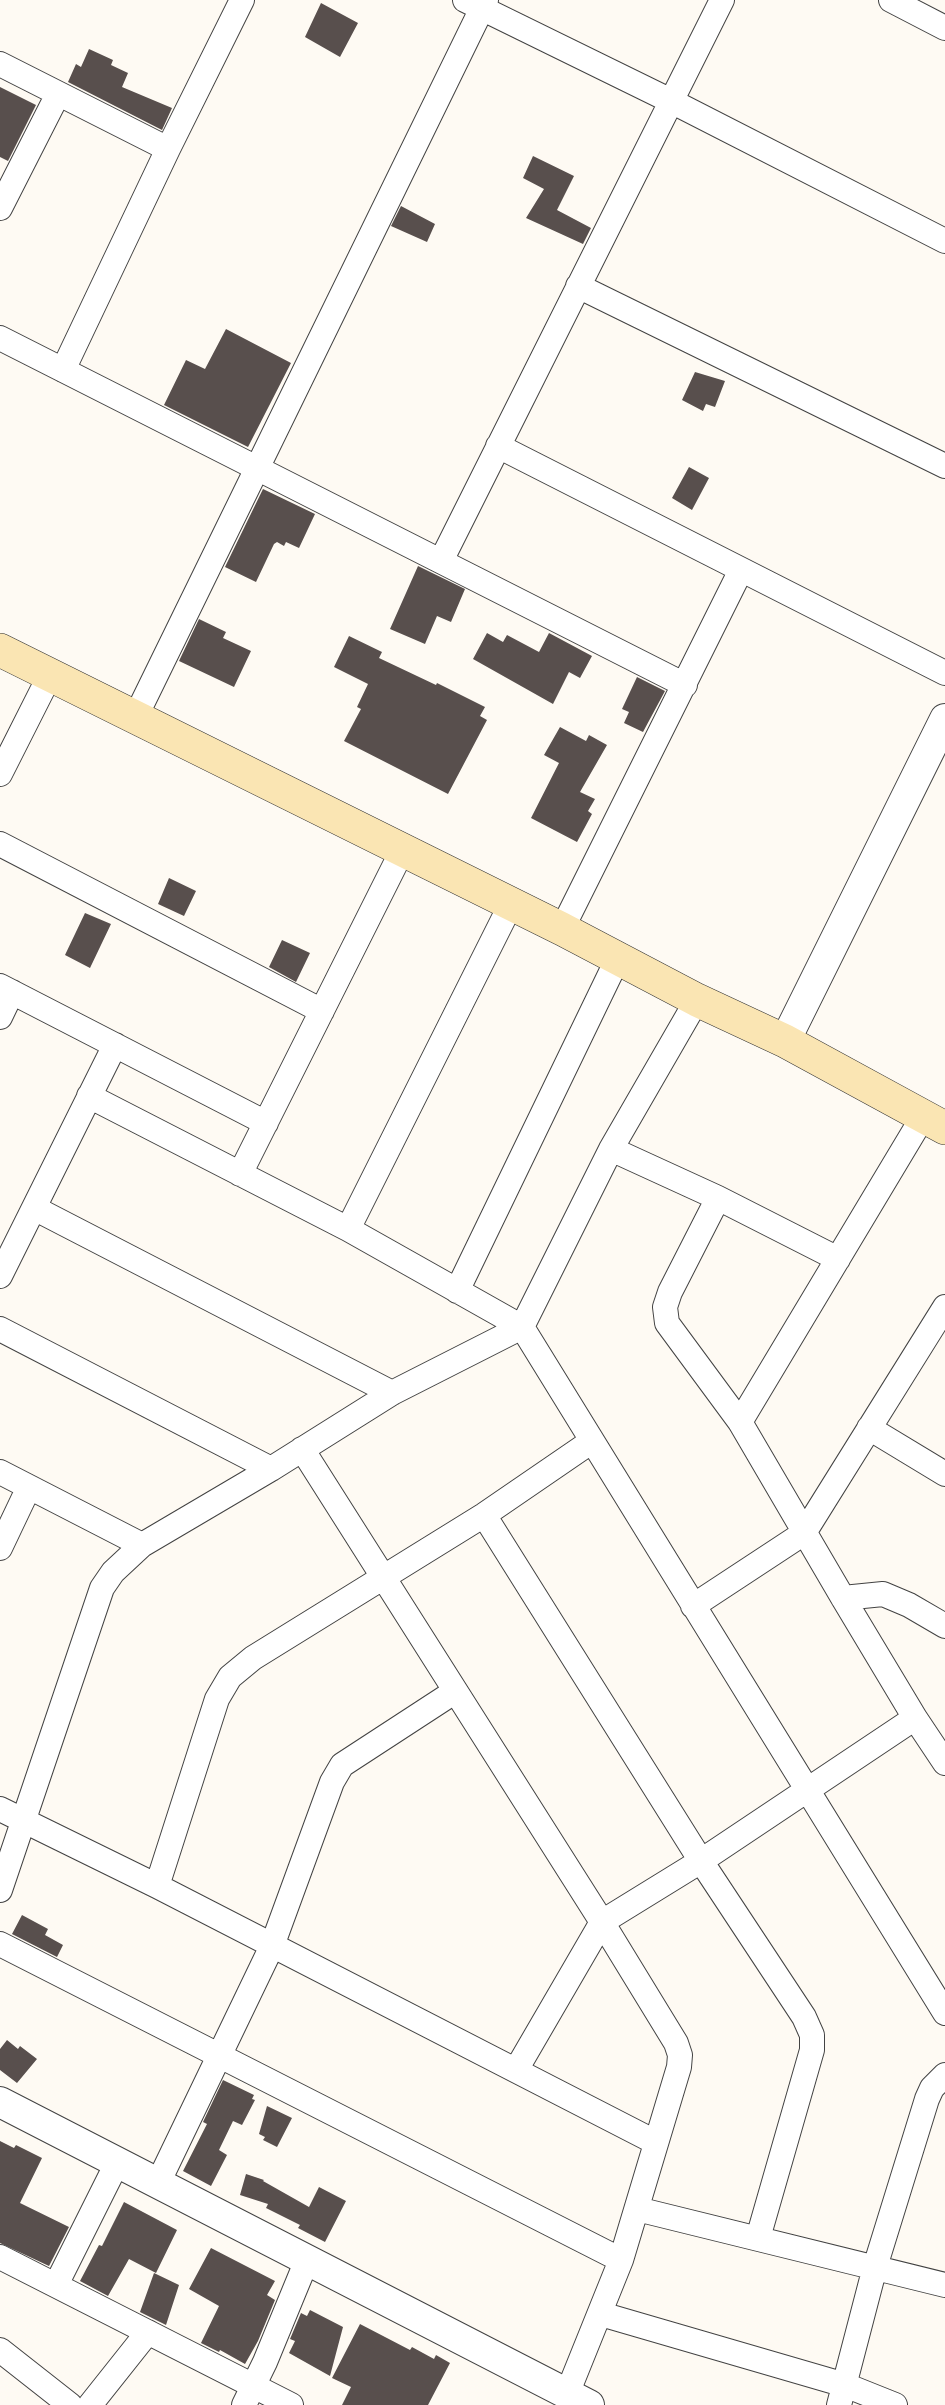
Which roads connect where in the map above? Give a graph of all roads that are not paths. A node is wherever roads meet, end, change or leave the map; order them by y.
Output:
1 (242, 0) edge
2 (722, 0) edge
3 (891, 0) edge
4 (478, 3) edge
5 (945, 28) edge
6 (0, 64) edge
7 (58, 94) junction
8 (670, 101) junction
9 (168, 149) junction
10 (0, 208) edge
11 (945, 241) edge
12 (578, 286) junction
13 (0, 338) edge
14 (63, 369) junction
15 (498, 446) junction
16 (945, 466) edge
17 (257, 468) junction
18 (441, 561) junction
19 (741, 570) junction
20 (0, 650) edge
21 (945, 673) edge
22 (51, 675) junction
23 (685, 685) junction
24 (136, 716) junction
25 (945, 719) edge
26 (0, 774) edge
27 (0, 844) edge
28 (403, 849) junction
29 (511, 904) junction
30 (562, 928) junction
31 (618, 958) junction
32 (6, 989) edge
33 (697, 999) junction
34 (322, 1011) junction
35 (0, 1017) edge
36 (785, 1041) junction
37 (115, 1045) junction
38 (89, 1096) junction
39 (934, 1122) edge
40 (266, 1123) junction
41 (610, 1149) junction
42 (240, 1173) junction
43 (718, 1198) junction
44 (34, 1208) junction
45 (348, 1229) junction
46 (837, 1259) junction
47 (0, 1276) edge
48 (457, 1291) junction
49 (945, 1307) edge
50 (522, 1327) junction
51 (0, 1329) edge
52 (392, 1393) junction
53 (740, 1422) junction
54 (869, 1428) junction
55 (592, 1441) junction
56 (302, 1449) junction
57 (271, 1469) junction
58 (0, 1472) edge
59 (945, 1474) edge
60 (29, 1487) junction
61 (484, 1515) junction
62 (804, 1533) junction
63 (142, 1545) junction
64 (0, 1548) edge
65 (384, 1577) junction
66 (843, 1598) junction
67 (693, 1606) junction
68 (945, 1626) edge
69 (454, 1692) junction
70 (915, 1718) junction
71 (945, 1763) edge
72 (807, 1791) junction
73 (0, 1809) edge
74 (23, 1821) junction
75 (701, 1861) junction
76 (157, 1886) junction
77 (0, 1890) edge
78 (602, 1922) junction
79 (0, 1944) edge
80 (272, 1946) junction
81 (945, 2013) edge
82 (219, 2055) junction
83 (516, 2070) junction
84 (945, 2075) edge
85 (0, 2102) edge
86 (655, 2142) junction
87 (117, 2163) junction
88 (158, 2183) junction
89 (637, 2210) junction
90 (758, 2238) junction
91 (0, 2257) edge
92 (307, 2260) junction
93 (621, 2260) junction
94 (875, 2267) junction
95 (56, 2285) junction
96 (945, 2285) edge
97 (601, 2314) junction
98 (148, 2332) junction
99 (3, 2358) edge
100 (842, 2395) edge
101 (249, 2396) edge
102 (578, 2400) edge
103 (70, 2405) edge
104 (90, 2405) edge
105 (291, 2405) edge
106 (895, 2405) edge

1 - 9 street
2 - 8 street
3 - 5 street
4 - 8 street
4 - 17 street
6 - 7 street
7 - 9 street
7 - 10 street
8 - 11 street
8 - 12 street
9 - 14 street
12 - 15 street
12 - 16 street
13 - 14 street
14 - 17 street
15 - 18 street
15 - 19 street
17 - 18 street
17 - 24 street
18 - 23 street
19 - 21 street
19 - 23 street
20 - 22 main road
22 - 24 main road
22 - 26 street
23 - 30 street
24 - 28 main road
25 - 36 street
27 - 34 street
28 - 29 main road
28 - 34 street
29 - 30 main road
29 - 45 street
30 - 31 main road
31 - 33 main road
31 - 48 street
32 - 35 street
32 - 37 street
33 - 36 main road
33 - 41 street
34 - 40 street
36 - 39 main road
37 - 38 street
37 - 40 street
38 - 42 street
38 - 44 street
39 - 46 street
40 - 42 street
41 - 43 street
41 - 50 street
42 - 45 street
43 - 46 street
43 - 53 street
44 - 47 street
44 - 52 street
45 - 48 street
46 - 53 street
48 - 50 street
49 - 54 street
50 - 52 street
50 - 55 street
51 - 57 street
52 - 56 street
53 - 62 street
54 - 59 street
54 - 62 street
55 - 61 street
55 - 67 street
56 - 57 street
56 - 65 street
57 - 63 street
58 - 60 street
60 - 63 street
60 - 64 street
61 - 65 street
61 - 75 street
62 - 66 street
62 - 67 street
63 - 74 street
65 - 69 street
65 - 76 street
66 - 68 street
66 - 70 street
67 - 72 street
69 - 78 street
69 - 80 street
70 - 71 street
70 - 72 street
72 - 75 street
72 - 81 street
73 - 74 street
74 - 76 street
74 - 77 street
75 - 78 street
75 - 90 street
76 - 80 street
78 - 83 street
78 - 86 street
79 - 82 street
80 - 82 street
80 - 83 street
82 - 88 street
82 - 93 street
83 - 86 street
84 - 94 street
85 - 87 street
86 - 89 street
87 - 88 street
87 - 95 street
88 - 92 street
89 - 90 street
89 - 93 street
90 - 94 street
91 - 95 street
92 - 101 street
92 - 102 street
93 - 97 street
94 - 96 street
94 - 100 street
95 - 98 street
97 - 100 street
97 - 102 street
98 - 101 street
98 - 104 street
99 - 103 street
100 - 106 street
101 - 105 street

